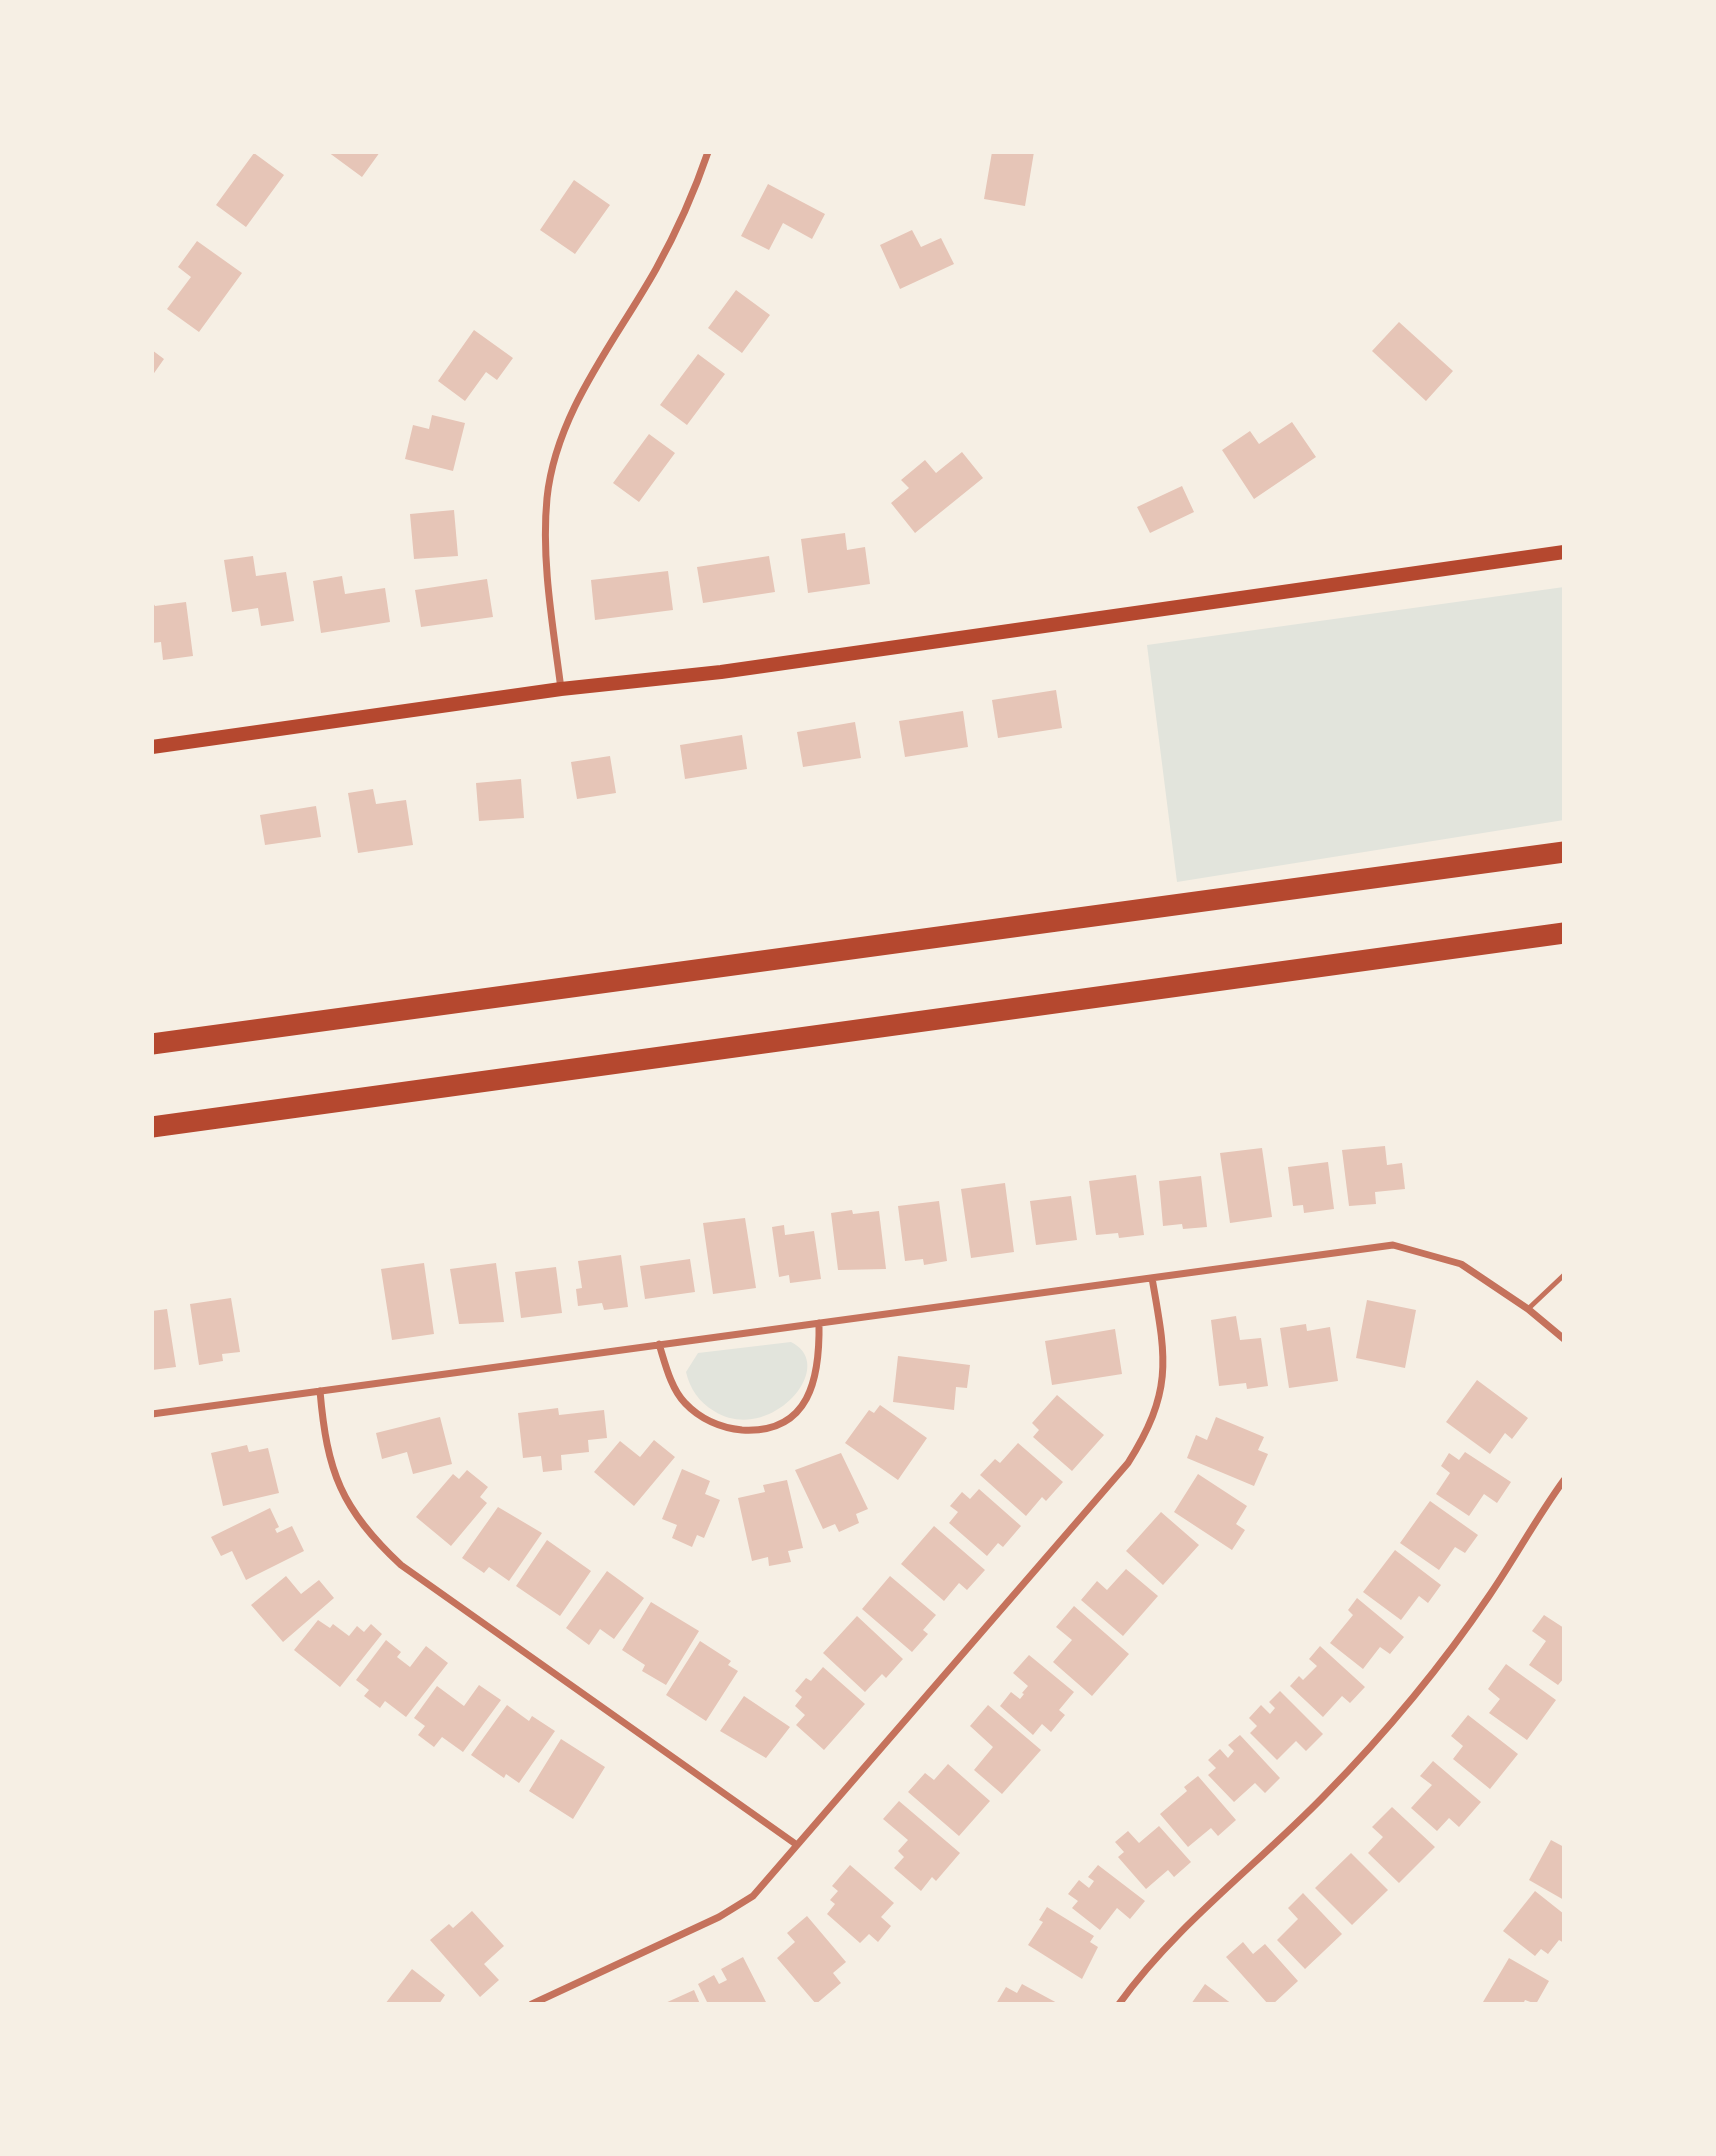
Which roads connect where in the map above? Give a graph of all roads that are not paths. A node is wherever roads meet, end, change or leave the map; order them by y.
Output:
1 (708, 152) edge
2 (1564, 552) edge
3 (561, 689) junction
4 (152, 747) edge
5 (1564, 852) edge
6 (1564, 933) edge
7 (152, 1044) edge
8 (152, 1127) edge
9 (1564, 1275) edge
10 (1152, 1278) junction
11 (1528, 1309) junction
12 (819, 1323) junction
13 (1564, 1339) edge
14 (659, 1344) junction
15 (320, 1391) junction
16 (152, 1414) edge
17 (1564, 1480) edge
18 (797, 1845) junction
19 (532, 2004) edge
20 (1119, 2004) edge

1 - 3 street
2 - 3 main road
3 - 4 main road
5 - 7 highway
6 - 8 highway
9 - 11 lane
10 - 11 street
10 - 12 street
10 - 18 street
11 - 13 street
12 - 14 street
12 - 14 street
14 - 15 street
15 - 16 street
15 - 18 street
17 - 20 street
18 - 19 street

